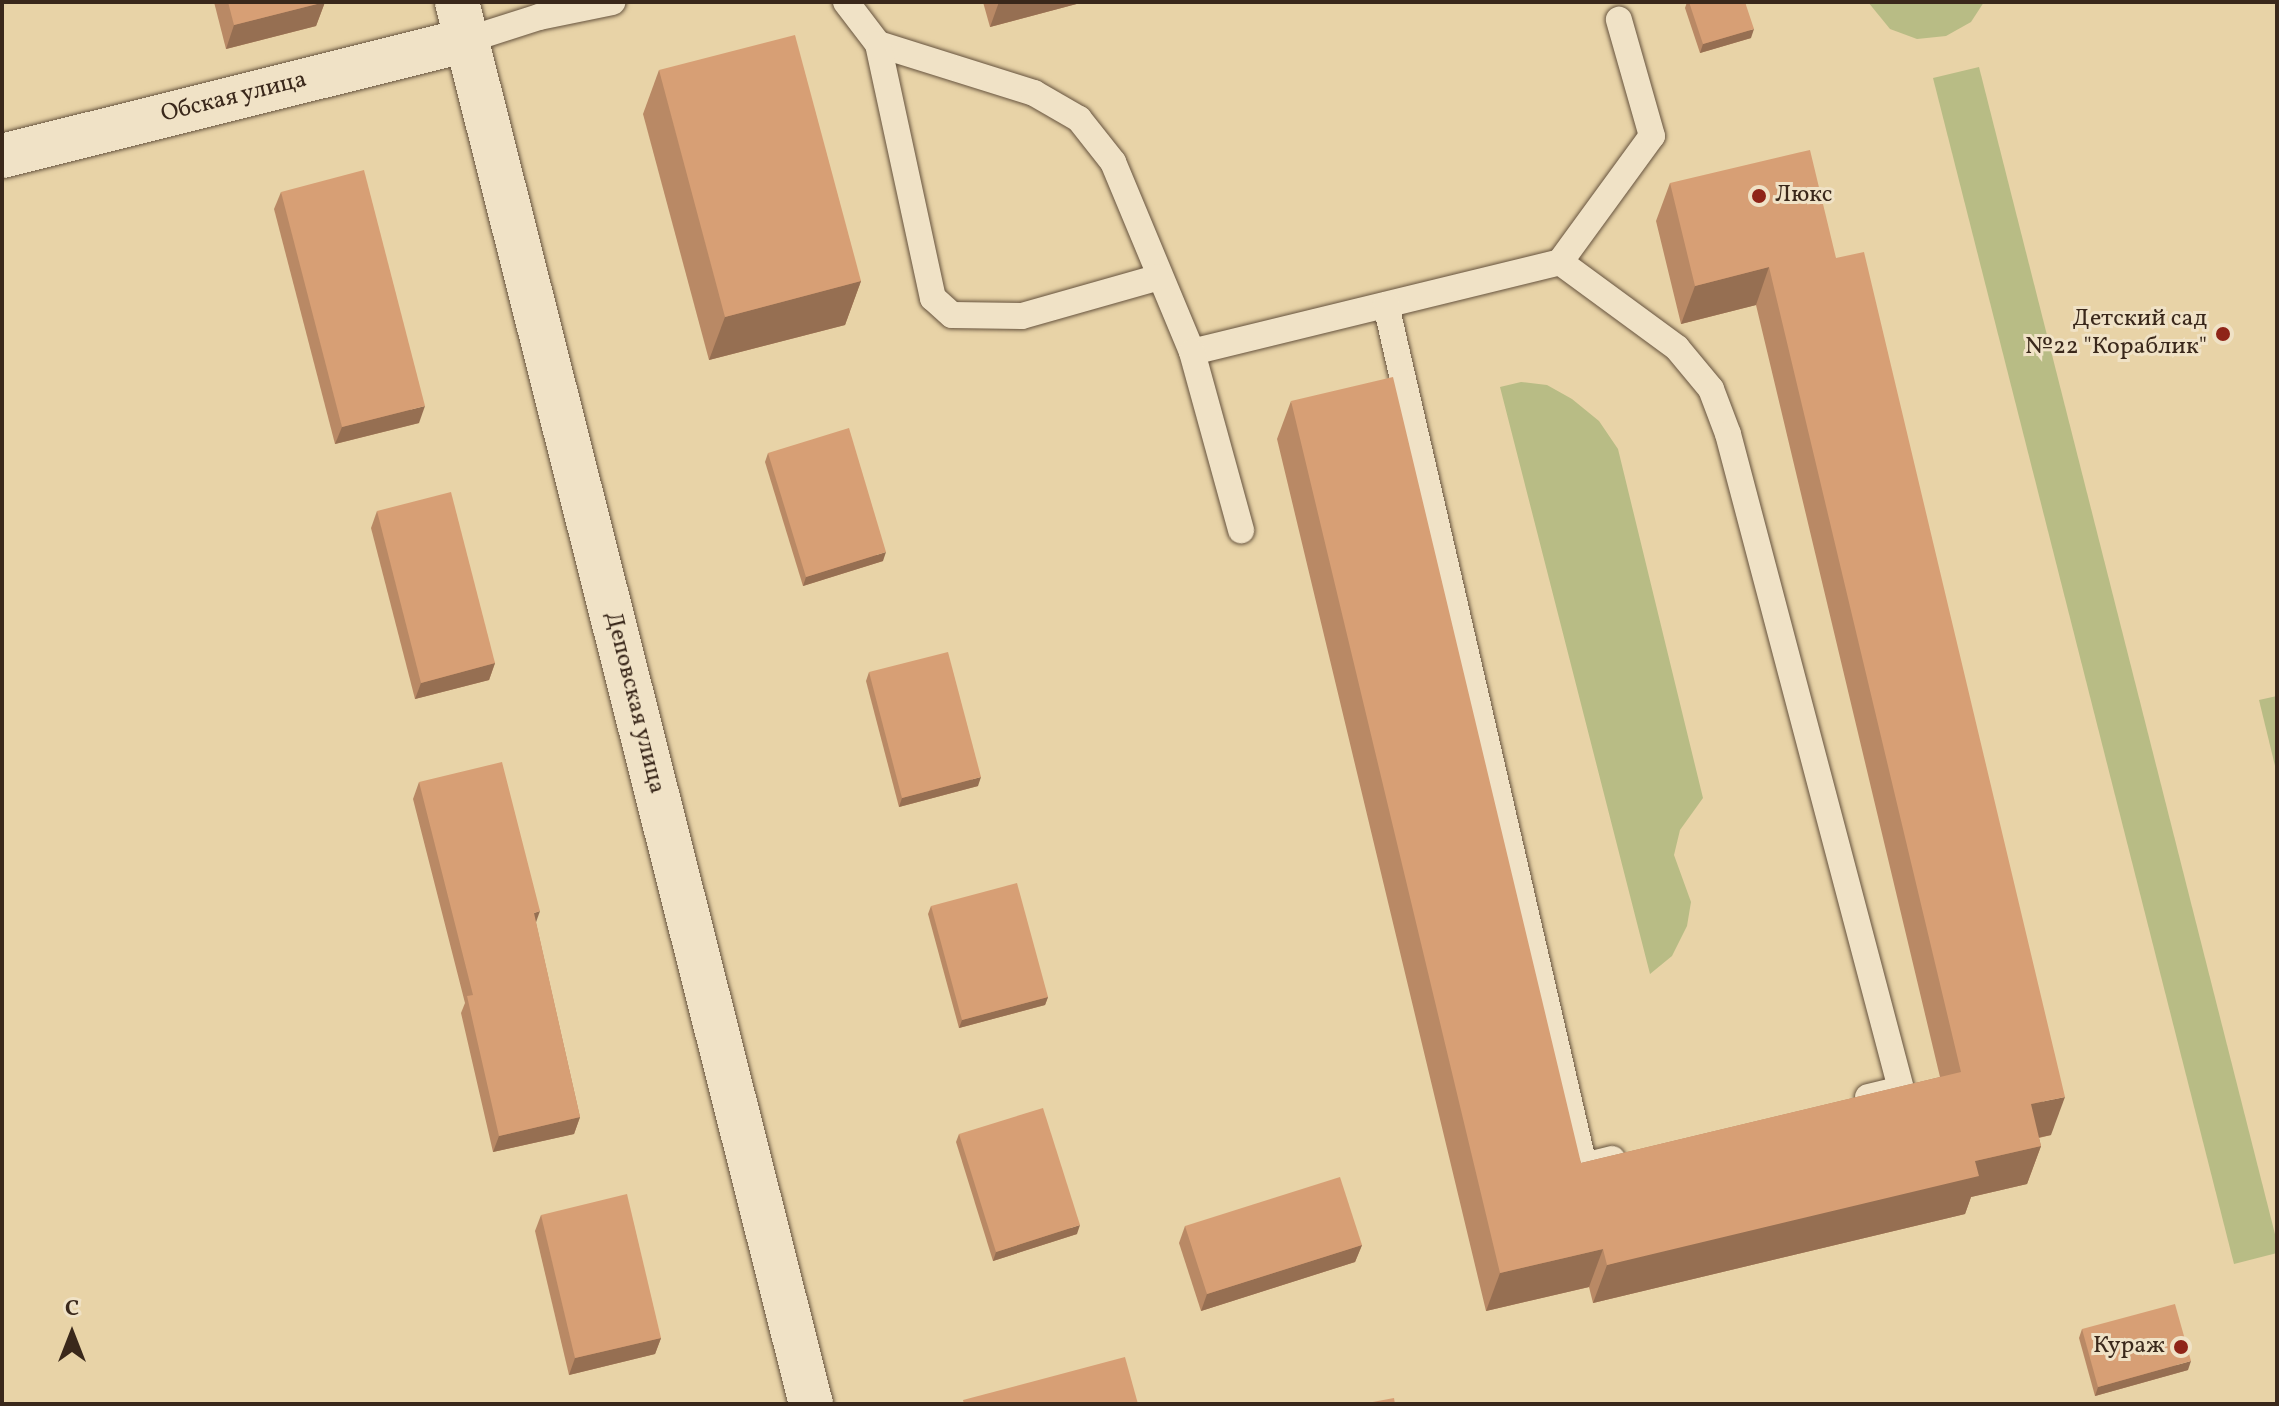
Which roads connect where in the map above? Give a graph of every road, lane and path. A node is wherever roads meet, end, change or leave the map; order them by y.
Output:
1 (612, 2) edge
2 (846, 2) edge
3 (1619, 20) dead end
4 (462, 21) edge
5 (878, 44) junction
6 (2, 156) edge
7 (1560, 262) junction
8 (1160, 277) junction
9 (1386, 305) junction
10 (1192, 352) junction
11 (1241, 530) dead end
12 (1841, 1104) edge
13 (1645, 1151) edge
14 (811, 1404) edge

1 - 4 lane
2 - 5 lane
3 - 7 lane
4 - 6 street, Обская улица
4 - 14 street, Деповская улица
5 - 8 lane
5 - 8 lane
7 - 9 lane
7 - 12 lane
8 - 10 lane
9 - 10 lane
9 - 13 lane
10 - 11 lane

